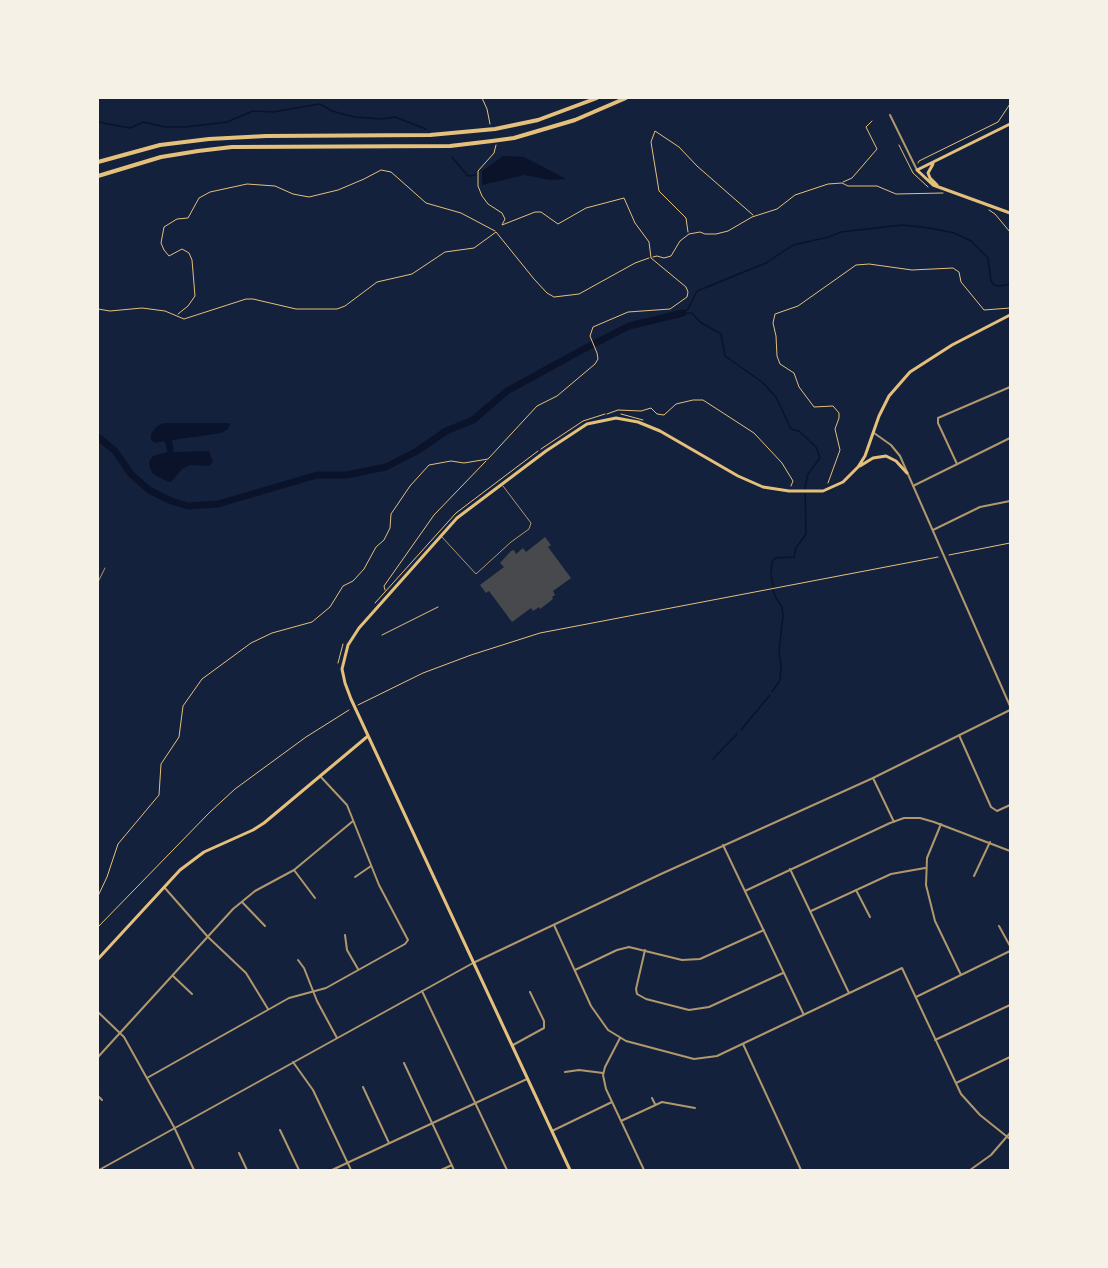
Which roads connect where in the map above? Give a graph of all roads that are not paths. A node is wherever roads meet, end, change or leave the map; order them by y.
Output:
1 (597, 98) edge
2 (626, 98) edge
3 (890, 115) dead end
4 (1011, 124) edge
5 (98, 162) edge
6 (934, 163) junction
7 (917, 170) junction
8 (98, 176) edge
9 (944, 191) junction
10 (1011, 213) edge
11 (1011, 315) edge
12 (1011, 387) edge
13 (874, 433) junction
14 (1011, 438) edge
15 (957, 464) junction
16 (858, 467) junction
17 (908, 473) junction
18 (501, 484) junction
19 (913, 486) junction
20 (1011, 501) edge
21 (933, 530) junction
22 (440, 536) junction
23 (105, 568) dead end
24 (98, 582) edge
25 (1011, 708) edge
26 (959, 735) junction
27 (368, 736) junction
28 (320, 776) junction
29 (873, 778) junction
30 (1011, 805) edge
31 (353, 821) junction
32 (894, 822) junction
33 (941, 824) junction
34 (990, 842) junction
35 (723, 845) junction
36 (1011, 851) edge
37 (371, 866) junction
38 (925, 868) junction
39 (790, 869) junction
40 (294, 870) junction
41 (974, 876) dead end
42 (355, 877) dead end
43 (164, 886) junction
44 (856, 890) junction
45 (746, 891) junction
46 (315, 898) dead end
47 (242, 902) junction
48 (811, 911) junction
49 (870, 917) dead end
50 (554, 924) junction
51 (265, 926) dead end
52 (999, 926) dead end
53 (764, 930) junction
54 (345, 934) dead end
55 (208, 937) junction
56 (1011, 946) edge
57 (645, 950) junction
58 (1011, 951) edge
59 (98, 959) edge
60 (298, 960) dead end
61 (473, 963) junction
62 (358, 969) junction
63 (575, 970) junction
64 (783, 973) junction
65 (961, 975) junction
66 (173, 976) junction
67 (422, 991) junction
68 (312, 992) junction
69 (530, 992) dead end
70 (849, 993) junction
71 (192, 994) dead end
72 (916, 997) junction
73 (1011, 1005) edge
74 (268, 1010) junction
75 (98, 1012) edge
76 (804, 1014) junction
77 (121, 1034) junction
78 (337, 1038) junction
79 (620, 1038) junction
80 (935, 1040) junction
81 (743, 1044) junction
82 (512, 1045) junction
83 (98, 1057) edge
84 (1011, 1057) edge
85 (293, 1062) junction
86 (405, 1063) dead end
87 (565, 1072) dead end
88 (603, 1072) junction
89 (147, 1078) junction
90 (527, 1079) junction
91 (956, 1083) junction
92 (363, 1087) dead end
93 (98, 1096) edge
94 (652, 1098) dead end
95 (102, 1100) dead end
96 (612, 1102) junction
97 (475, 1103) junction
98 (655, 1104) junction
99 (695, 1108) dead end
100 (621, 1121) junction
101 (432, 1123) junction
102 (175, 1128) junction
103 (280, 1130) dead end
104 (551, 1131) junction
105 (1011, 1133) edge
106 (1009, 1138) edge
107 (389, 1143) junction
108 (239, 1153) dead end
109 (347, 1163) junction
110 (452, 1165) junction
111 (99, 1170) edge
112 (194, 1170) edge
113 (247, 1170) edge
114 (299, 1170) edge
115 (332, 1170) edge
116 (351, 1170) edge
117 (441, 1170) edge
118 (454, 1170) edge
119 (507, 1170) edge
120 (570, 1170) edge
121 (644, 1170) edge
122 (801, 1170) edge
123 (970, 1170) edge

1 - 5 highway
2 - 8 highway
3 - 7 street
4 - 6 main road
6 - 7 main road
6 - 9 main road
7 - 9 main road
9 - 10 main road
11 - 13 main road
12 - 15 street
13 - 16 main road
13 - 17 street
14 - 15 street
15 - 19 street
16 - 17 main road
16 - 18 main road
17 - 19 street
18 - 22 main road
18 - 22 lane
19 - 21 street
20 - 21 street
21 - 25 street
22 - 27 main road
23 - 24 lane
25 - 26 street
26 - 29 street
26 - 30 street
27 - 28 main road
27 - 61 main road
28 - 31 street
28 - 43 main road
29 - 32 street
29 - 35 street
31 - 37 street
31 - 40 street
32 - 33 street
32 - 39 street
33 - 34 street
33 - 38 street
34 - 36 street
34 - 41 street
35 - 45 street
35 - 50 street
37 - 42 street
37 - 62 street
38 - 44 street
38 - 65 street
39 - 45 street
39 - 48 street
40 - 46 street
40 - 47 street
43 - 55 street
43 - 59 main road
44 - 48 street
44 - 49 street
45 - 53 street
47 - 51 street
47 - 55 street
48 - 70 street
50 - 61 street
50 - 63 street
52 - 56 street
53 - 57 street
53 - 64 street
54 - 62 street
55 - 66 street
55 - 74 street
57 - 63 street
57 - 64 street
58 - 65 street
60 - 68 street
61 - 67 street
61 - 82 main road
62 - 68 street
63 - 79 street
64 - 76 street
65 - 72 street
66 - 71 street
66 - 77 street
67 - 78 street
67 - 97 street
68 - 74 street
68 - 78 street
69 - 82 street
70 - 72 street
70 - 76 street
72 - 80 street
73 - 80 street
74 - 89 street
75 - 77 street
76 - 81 street
77 - 83 street
77 - 89 street
78 - 85 street
79 - 81 street
79 - 88 street
80 - 91 street
81 - 122 street
82 - 90 main road
84 - 91 street
85 - 102 street
85 - 109 street
86 - 101 street
87 - 88 street
88 - 96 street
89 - 102 street
90 - 97 street
90 - 104 main road
91 - 106 street
92 - 107 street
93 - 95 street
94 - 98 street
96 - 100 street
96 - 104 street
97 - 101 street
97 - 119 street
98 - 99 street
98 - 100 street
100 - 121 street
101 - 107 street
101 - 110 street
102 - 111 street
102 - 112 street
103 - 114 street
104 - 120 main road
105 - 106 street
106 - 123 street
107 - 109 street
108 - 113 street
109 - 115 street
109 - 116 street
110 - 117 street
110 - 118 street

